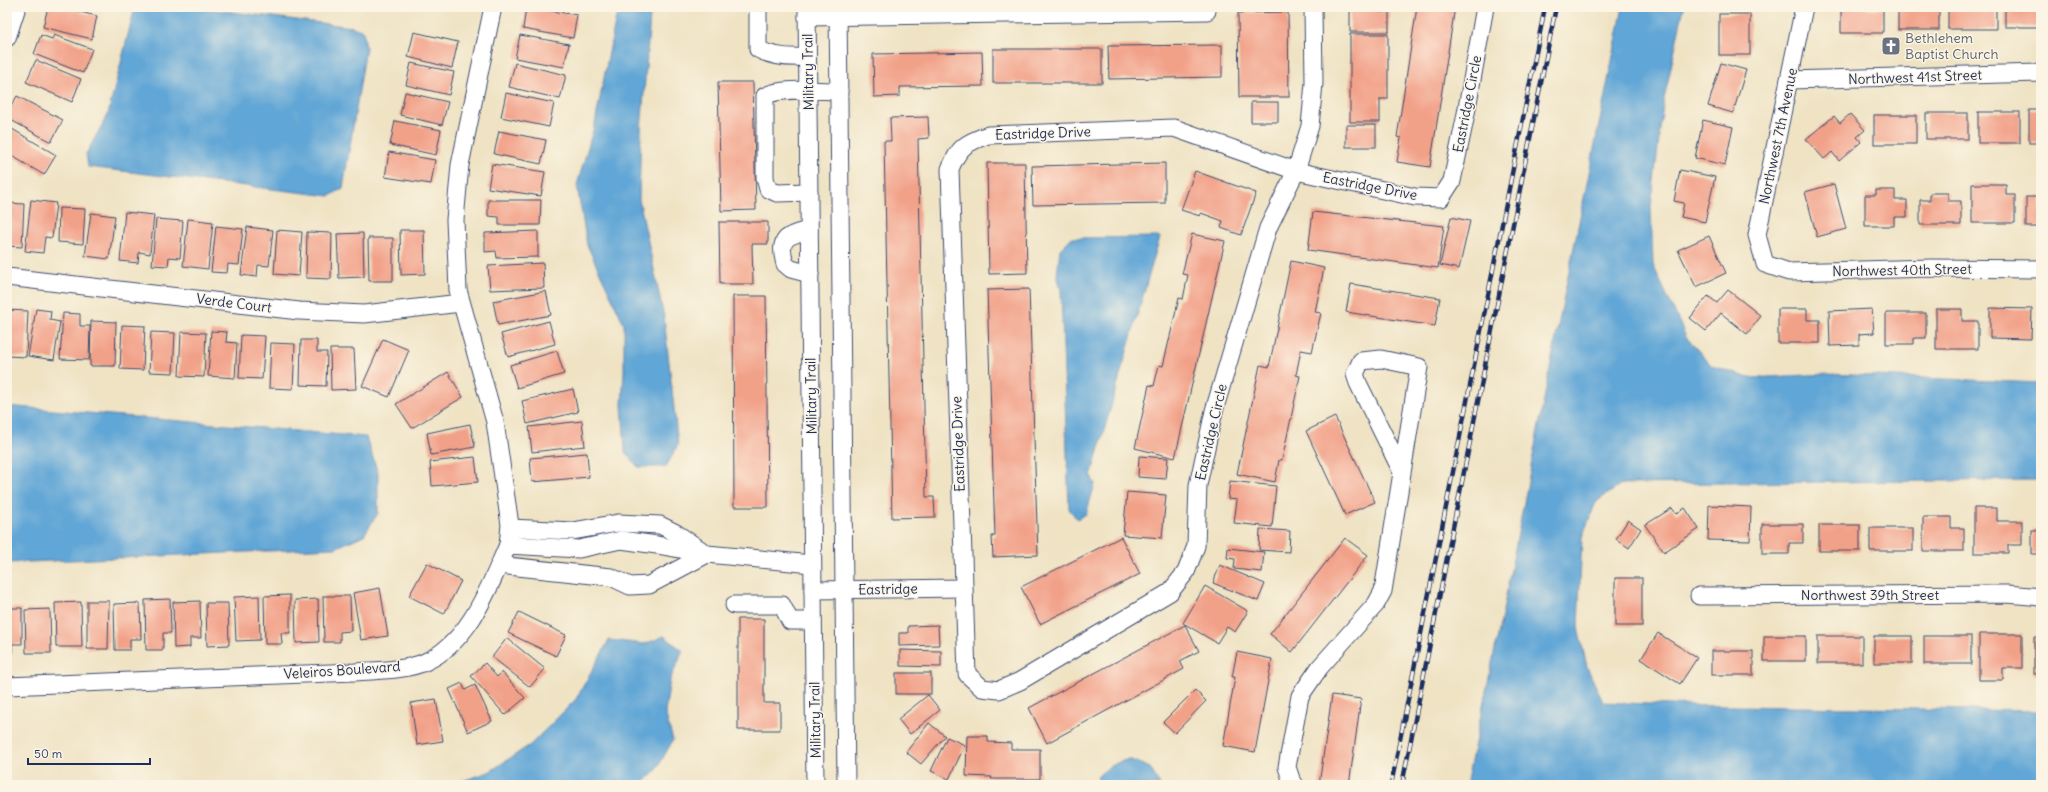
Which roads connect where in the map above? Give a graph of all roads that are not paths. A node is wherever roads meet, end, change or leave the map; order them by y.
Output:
1 (17, 7) edge
2 (492, 7) edge
3 (758, 7) edge
4 (1313, 7) edge
5 (1485, 7) edge
6 (1804, 7) edge
7 (1129, 9) edge
8 (960, 11) edge
9 (1207, 11) dead end
10 (807, 12) edge
11 (838, 12) edge
12 (7, 38) edge
13 (807, 57) junction
14 (2041, 73) edge
15 (1789, 80) junction
16 (808, 91) junction
17 (839, 91) junction
18 (1296, 171) junction
19 (809, 192) junction
20 (1441, 198) joint
21 (809, 230) junction
22 (1764, 264) joint
23 (2041, 269) edge
24 (810, 274) junction
25 (7, 277) edge
26 (461, 303) junction
27 (1402, 472) junction
28 (510, 528) junction
29 (508, 545) junction
30 (708, 554) junction
31 (812, 564) junction
32 (499, 565) junction
33 (963, 588) junction
34 (813, 590) junction
35 (845, 590) junction
36 (1699, 596) dead end
37 (2041, 597) edge
38 (734, 604) dead end
39 (813, 621) junction
40 (7, 686) edge
41 (815, 785) edge
42 (846, 785) edge
43 (1295, 785) edge

1 - 12 street
2 - 26 street, Veleiros Boulevard
3 - 13 street
4 - 18 street, Eastridge Circle
5 - 20 street, Eastridge Circle
6 - 15 street, Northwest 7th Avenue
7 - 8 street
7 - 9 street
8 - 11 street
10 - 11 street
10 - 13 street, Military Trail
11 - 17 street
13 - 16 street, Military Trail
14 - 15 street, Northwest 41st Street
15 - 22 street, Northwest 7th Avenue
16 - 17 street
16 - 19 street, Military Trail
16 - 19 street
17 - 35 street
18 - 20 street, Eastridge Drive
18 - 33 street, Eastridge Circle
18 - 33 street, Eastridge Drive
19 - 21 street, Military Trail
21 - 24 street, Military Trail
21 - 24 street
22 - 23 street, Northwest 40th Street
24 - 31 street, Military Trail
25 - 26 street, Verde Court
26 - 28 street, Veleiros Boulevard
27 - 27 street
27 - 43 street
28 - 29 street, Veleiros Boulevard
28 - 30 street
29 - 30 street
29 - 32 street, Veleiros Boulevard
30 - 31 street
30 - 32 street
31 - 34 street, Military Trail
32 - 40 street, Veleiros Boulevard
33 - 35 street, Eastridge
34 - 35 street, Eastridge
34 - 39 street, Military Trail
35 - 42 street
36 - 37 street, Northwest 39th Street
38 - 39 street
39 - 41 street, Military Trail

